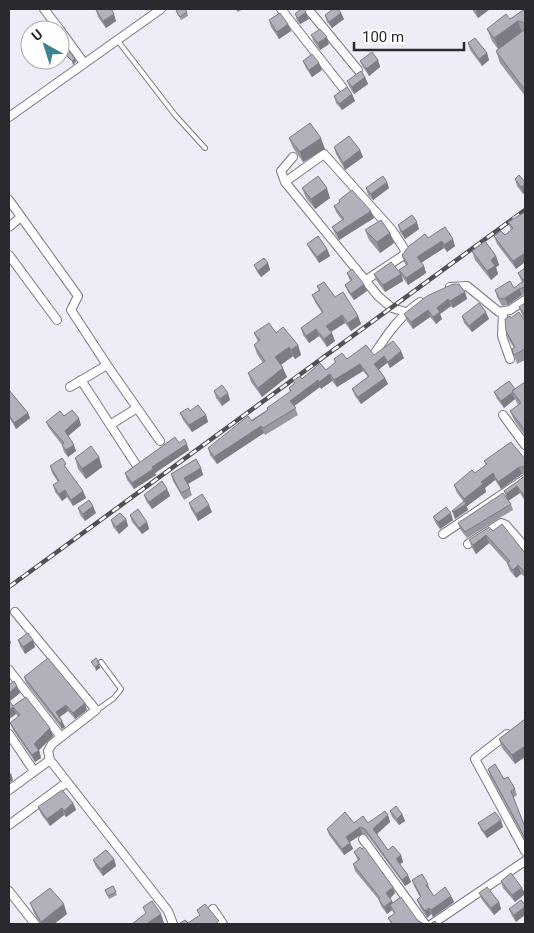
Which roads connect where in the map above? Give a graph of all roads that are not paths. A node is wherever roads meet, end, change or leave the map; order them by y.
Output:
1 (44, 9) edge
2 (161, 9) edge
3 (281, 9) edge
4 (308, 9) edge
5 (52, 20) edge
6 (118, 41) junction
7 (70, 44) edge
8 (84, 63) junction
9 (358, 70) dead end
10 (343, 88) edge
11 (9, 117) edge
12 (205, 148) dead end
13 (293, 157) dead end
14 (285, 182) junction
15 (9, 200) edge
16 (21, 217) junction
17 (9, 227) edge
18 (9, 254) edge
19 (366, 280) junction
20 (441, 291) edge
21 (427, 298) edge
22 (525, 300) edge
23 (406, 312) junction
24 (503, 312) junction
25 (58, 320) dead end
26 (375, 353) edge
27 (510, 359) dead end
28 (107, 365) junction
29 (81, 380) junction
30 (70, 386) dead end
31 (137, 408) junction
32 (503, 415) dead end
33 (110, 425) junction
34 (160, 441) dead end
35 (525, 445) edge
36 (135, 463) edge
37 (525, 479) edge
38 (443, 534) dead end
39 (468, 544) edge
40 (525, 547) edge
41 (15, 612) dead end
42 (102, 662) dead end
43 (9, 670) edge
44 (95, 711) junction
45 (517, 727) edge
46 (9, 734) edge
47 (61, 737) junction
48 (50, 760) junction
49 (34, 771) junction
50 (66, 783) junction
51 (9, 790) edge
52 (9, 825) edge
53 (363, 839) dead end
54 (525, 851) edge
55 (525, 861) edge
56 (9, 891) edge
57 (213, 909) dead end
58 (35, 924) edge
59 (173, 924) edge
60 (223, 924) edge
61 (425, 924) edge
62 (432, 924) edge

1 - 5 street
2 - 6 street
3 - 10 street
4 - 9 street
6 - 8 street
6 - 12 lane
7 - 8 street
8 - 11 street
13 - 14 street
14 - 19 street
14 - 19 street
15 - 16 street
16 - 17 street
16 - 28 street
18 - 25 street
19 - 23 street
20 - 24 street
21 - 23 street
22 - 24 street
23 - 26 street
24 - 27 street
28 - 29 street
28 - 31 street
29 - 30 street
29 - 33 street
31 - 33 street
31 - 34 street
32 - 35 street
33 - 36 street
37 - 38 street
39 - 40 street
41 - 44 street
42 - 44 lane
43 - 47 street
44 - 47 street
45 - 54 street
46 - 49 street
47 - 48 street
48 - 49 street
48 - 50 street
49 - 51 street
50 - 52 street
50 - 59 street
53 - 61 street
55 - 62 street
56 - 58 street
57 - 60 street

